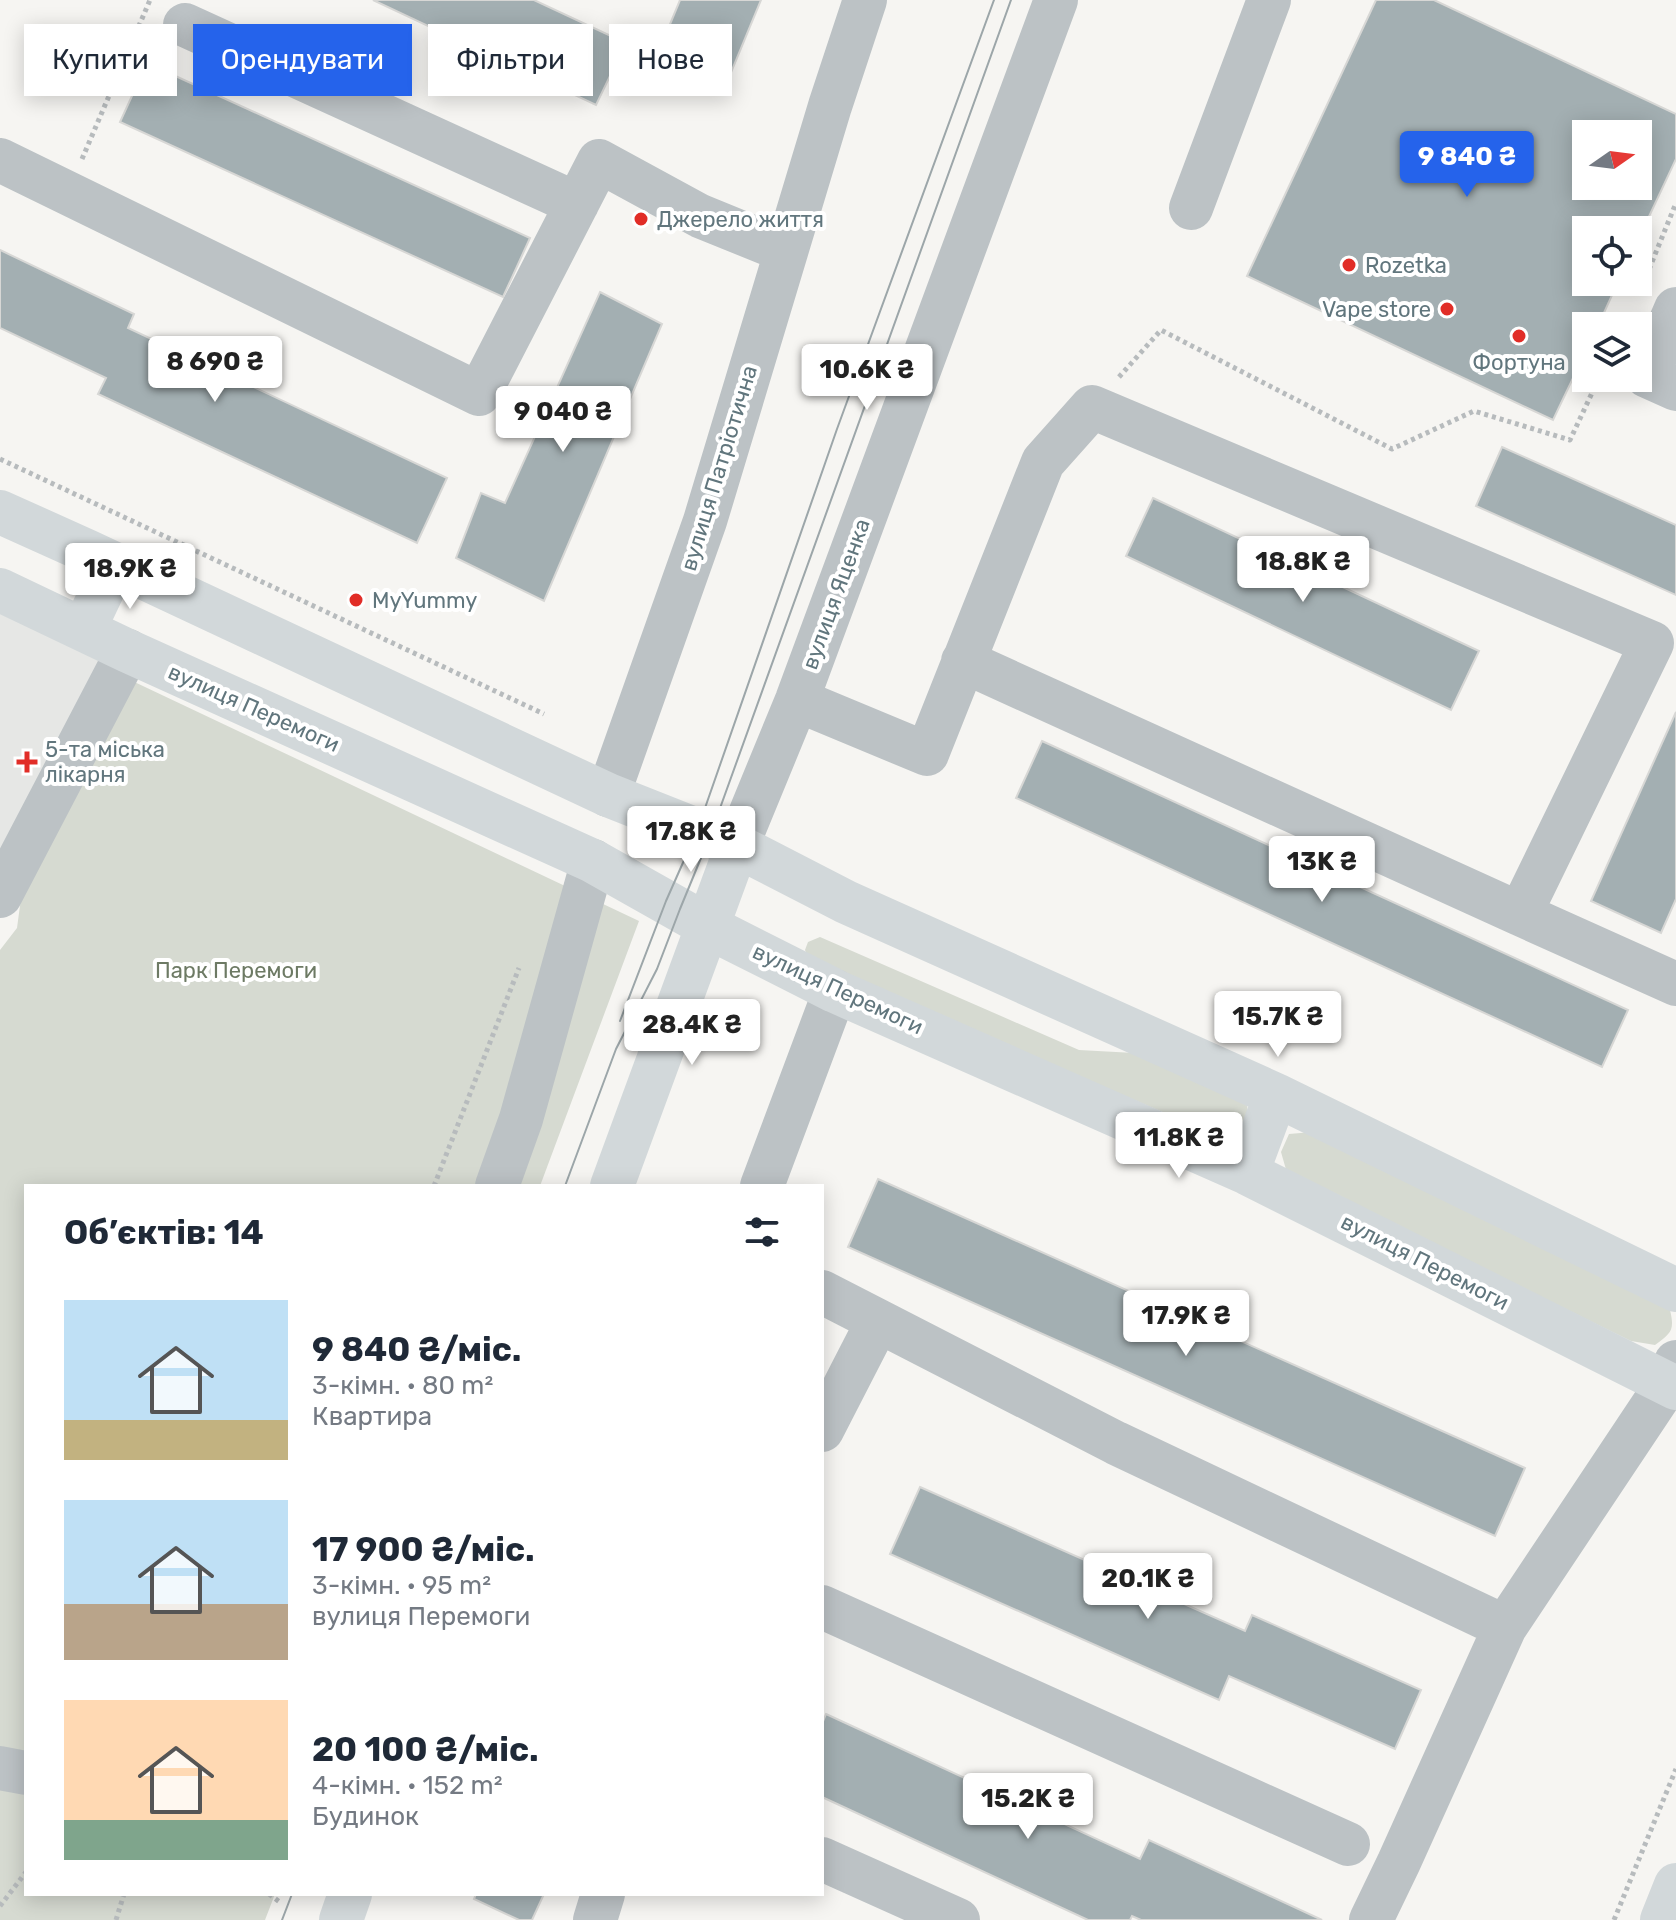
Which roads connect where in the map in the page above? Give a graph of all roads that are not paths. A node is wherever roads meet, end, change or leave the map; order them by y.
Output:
1 (865, 0) edge
2 (1056, 0) edge
3 (1269, 0) edge
4 (185, 25) dead end
5 (0, 160) edge
6 (577, 204) junction
7 (1191, 208) dead end
8 (786, 251) junction
9 (1658, 299) edge
10 (1676, 389) edge
11 (0, 512) edge
12 (115, 564) junction
13 (0, 590) edge
14 (84, 629) junction
15 (128, 651) junction
16 (963, 661) junction
17 (797, 700) junction
18 (608, 795) junction
19 (737, 846) junction
20 (593, 861) junction
21 (0, 896) edge
22 (1520, 914) junction
23 (708, 925) junction
24 (1676, 984) edge
25 (835, 991) junction
26 (1276, 1095) junction
27 (1247, 1173) junction
28 (498, 1184) edge
29 (613, 1184) edge
30 (763, 1184) edge
31 (1676, 1290) edge
32 (824, 1293) edge
33 (878, 1321) junction
34 (1673, 1378) edge
35 (824, 1426) edge
36 (824, 1608) edge
37 (1505, 1627) junction
38 (0, 1768) edge
39 (24, 1773) edge
40 (1348, 1844) dead end
41 (824, 1860) edge
42 (1676, 1885) edge
43 (349, 1896) edge
44 (602, 1896) edge
45 (341, 1920) edge
46 (595, 1920) edge
47 (958, 1920) edge
48 (1371, 1920) edge
49 (1662, 1920) edge

1 - 8 street, вулиця Патріотична
2 - 17 street, вулиця Яценка
3 - 7 street
4 - 6 street
5 - 6 street
6 - 8 street
8 - 18 street, вулиця Патріотична
9 - 10 street
11 - 12 main road
12 - 14 main road
12 - 18 main road
13 - 14 main road, вулиця Перемоги
14 - 15 main road, вулиця Перемоги
15 - 20 main road, вулиця Перемоги
15 - 21 street
16 - 17 street
16 - 22 street
16 - 22 street
17 - 19 street, вулиця Яценка
18 - 19 main road
19 - 23 main road, вулиця Яценка
19 - 26 main road
20 - 23 main road, вулиця Перемоги
20 - 28 street
22 - 24 street
23 - 25 main road, вулиця Перемоги
23 - 29 main road, вулиця Яценка
25 - 27 main road, вулиця Перемоги
25 - 30 street
26 - 27 main road
26 - 31 main road
27 - 34 main road, вулиця Перемоги
32 - 33 street
33 - 35 street
33 - 37 street
34 - 37 street
36 - 40 street
37 - 48 street
38 - 39 street
41 - 47 street
42 - 49 main road
43 - 45 main road
44 - 46 street

